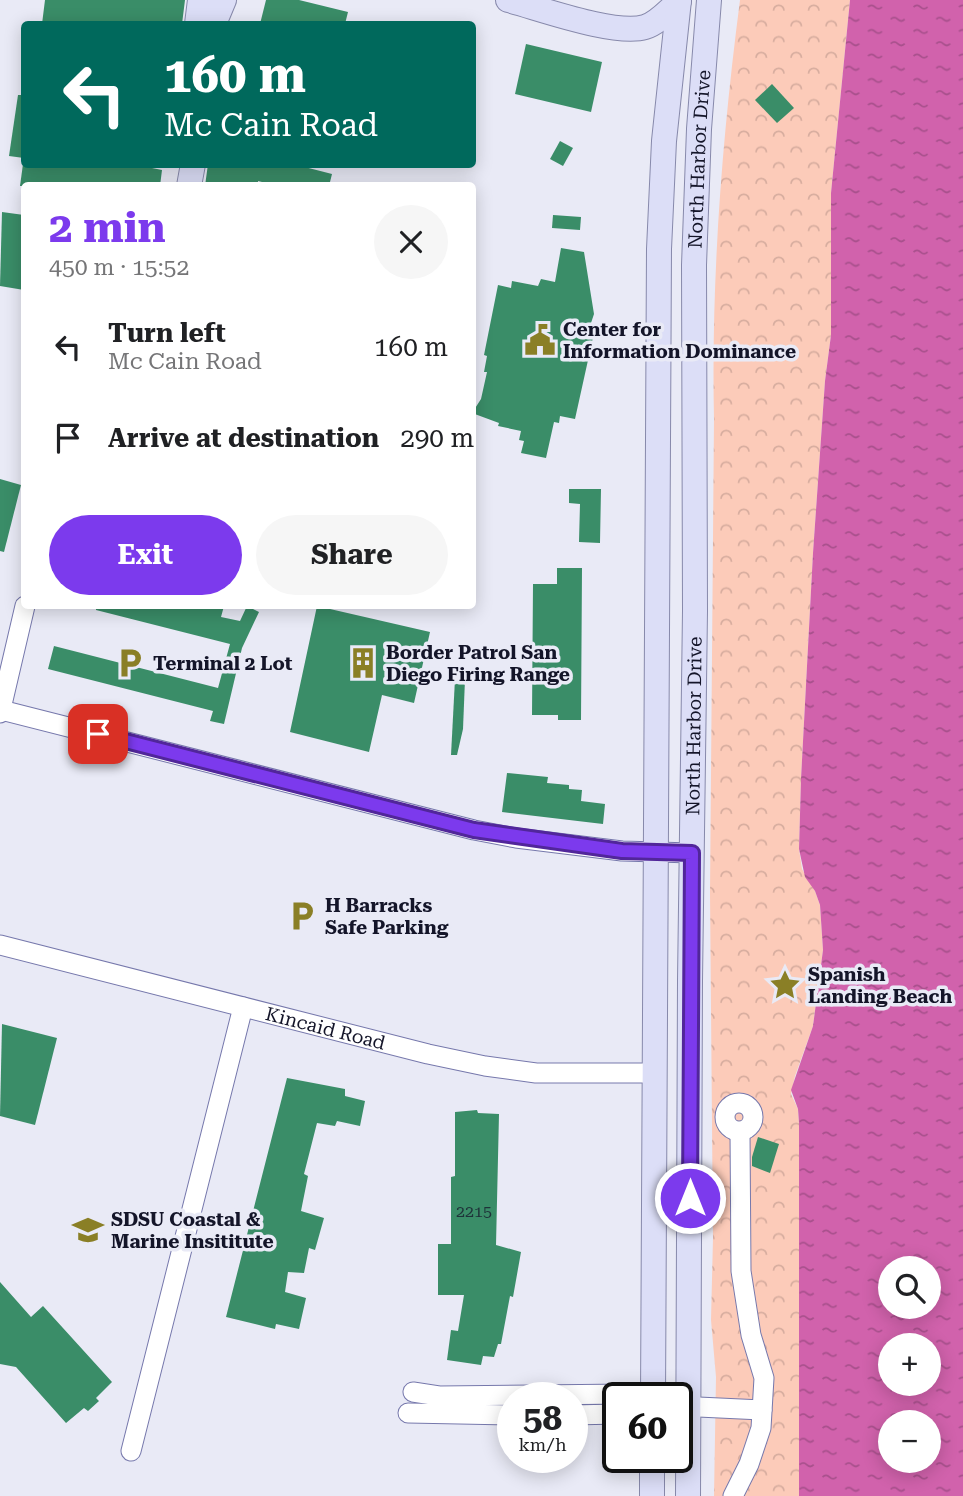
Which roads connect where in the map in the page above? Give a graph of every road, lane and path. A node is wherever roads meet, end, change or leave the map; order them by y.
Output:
1 (200, 0) edge
2 (224, 0) edge
3 (508, 0) edge
4 (678, 0) edge
5 (709, 3) edge
6 (197, 21) edge
7 (215, 21) edge
8 (24, 609) edge
9 (0, 711) edge
10 (655, 852) junction
11 (692, 853) junction
12 (0, 945) edge
13 (243, 1007) junction
14 (656, 1073) junction
15 (740, 1132) dead end
16 (653, 1382) edge
17 (683, 1382) edge
18 (413, 1392) dead end
19 (602, 1394) edge
20 (693, 1407) edge
21 (762, 1410) junction
22 (408, 1413) dead end
23 (497, 1415) edge
24 (131, 1451) dead end
25 (652, 1473) edge
26 (687, 1473) edge
27 (652, 1496) edge
28 (688, 1496) edge
29 (733, 1496) edge

1 - 6 main road
2 - 7 main road
3 - 4 main road
4 - 5 street
4 - 10 main road, North Harbor Drive
5 - 11 main road, North Harbor Drive
8 - 9 street
9 - 10 street
10 - 11 street
10 - 14 main road, North Harbor Drive
11 - 17 main road, North Harbor Drive
12 - 13 street, Kincaid Road
13 - 14 street, Kincaid Road
13 - 24 street
14 - 16 main road, North Harbor Drive
15 - 21 street
18 - 19 street
20 - 21 street
21 - 29 street
22 - 23 street
25 - 27 main road
26 - 28 main road, North Harbor Drive

